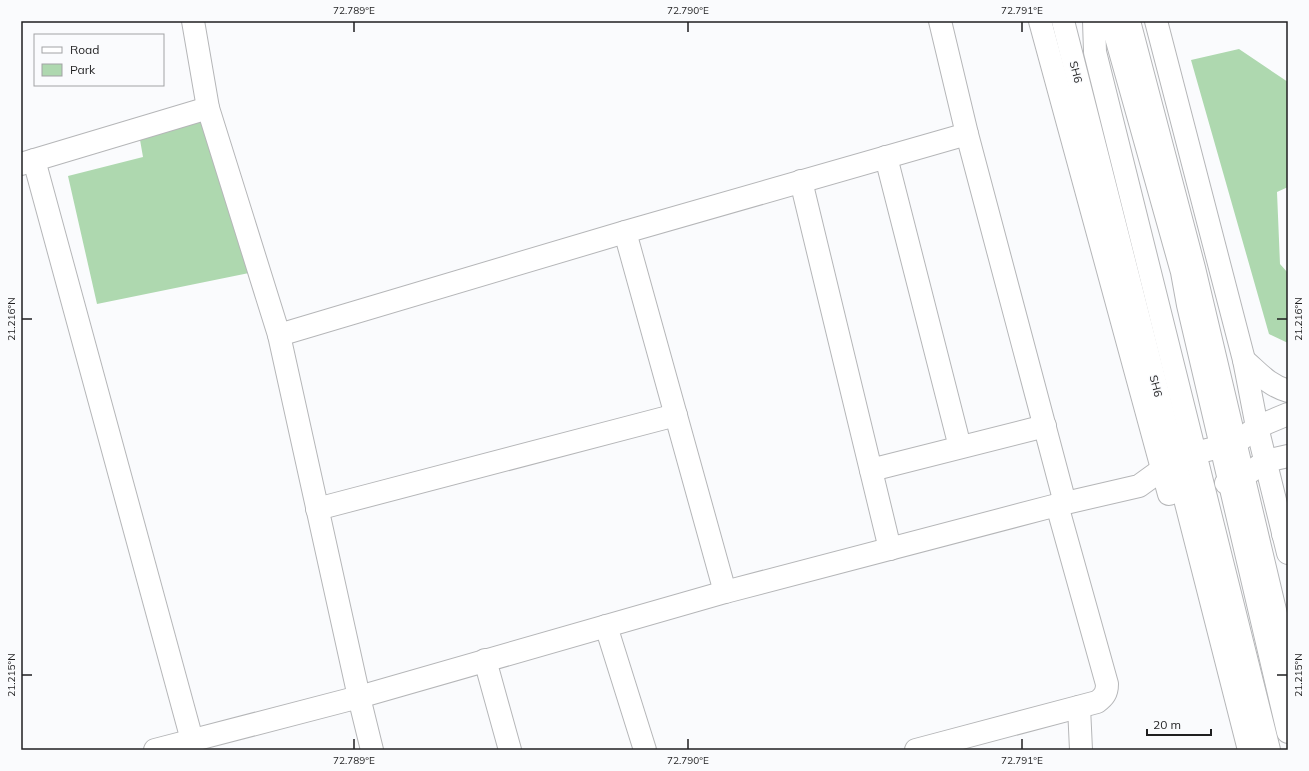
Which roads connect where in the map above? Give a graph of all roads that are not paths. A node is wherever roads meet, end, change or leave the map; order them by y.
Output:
1 (193, 21) edge
2 (940, 21) edge
3 (1040, 21) edge
4 (1063, 21) edge
5 (1094, 21) edge
6 (1108, 21) edge
7 (1129, 21) edge
8 (1156, 21) edge
9 (208, 108) junction
10 (967, 134) junction
11 (886, 157) junction
12 (27, 162) edge
13 (801, 181) junction
14 (625, 232) junction
15 (279, 335) junction
16 (1244, 360) junction
17 (1288, 391) edge
18 (676, 414) junction
19 (1288, 414) edge
20 (1045, 426) junction
21 (1257, 427) junction
22 (1229, 444) junction
23 (960, 447) junction
24 (1288, 456) edge
25 (1177, 461) junction
26 (1266, 461) junction
27 (871, 470) junction
28 (1237, 478) junction
29 (1139, 486) junction
30 (1186, 494) junction
31 (1061, 504) junction
32 (317, 509) junction
33 (1287, 534) edge
34 (890, 549) junction
35 (725, 592) junction
36 (606, 626) junction
37 (484, 660) junction
38 (1288, 665) edge
39 (358, 697) junction
40 (1080, 707) junction
41 (1288, 732) edge
42 (192, 740) junction
43 (155, 750) edge
44 (372, 750) edge
45 (510, 750) edge
46 (645, 750) edge
47 (916, 750) edge
48 (1081, 750) edge
49 (1250, 750) edge
50 (1269, 750) edge

1 - 9 street
2 - 10 street
3 - 25 street
4 - 25 street, SH6
5 - 25 street
6 - 22 street
7 - 22 street
8 - 16 street
9 - 12 street
9 - 15 street
10 - 11 street
10 - 20 street
11 - 13 street
11 - 23 street
12 - 42 street
13 - 14 street
13 - 27 street
14 - 15 street
14 - 18 street
15 - 32 street
16 - 17 street
16 - 21 street
18 - 32 street
18 - 35 street
19 - 21 street
20 - 23 street
20 - 31 street
21 - 22 street
21 - 26 street
22 - 25 street
22 - 28 street
23 - 27 street
24 - 26 street
25 - 29 street
25 - 30 street, SH6
26 - 28 street
26 - 33 street
27 - 34 street
28 - 30 street
28 - 38 street
28 - 41 street
29 - 30 street
29 - 31 street
30 - 49 street, SH6
30 - 50 street
31 - 34 street
31 - 40 street
32 - 39 street
34 - 35 street
35 - 36 street
36 - 37 street
36 - 46 street
37 - 39 street
37 - 45 street
39 - 42 street
39 - 44 street
40 - 47 street
40 - 48 street
42 - 43 street

